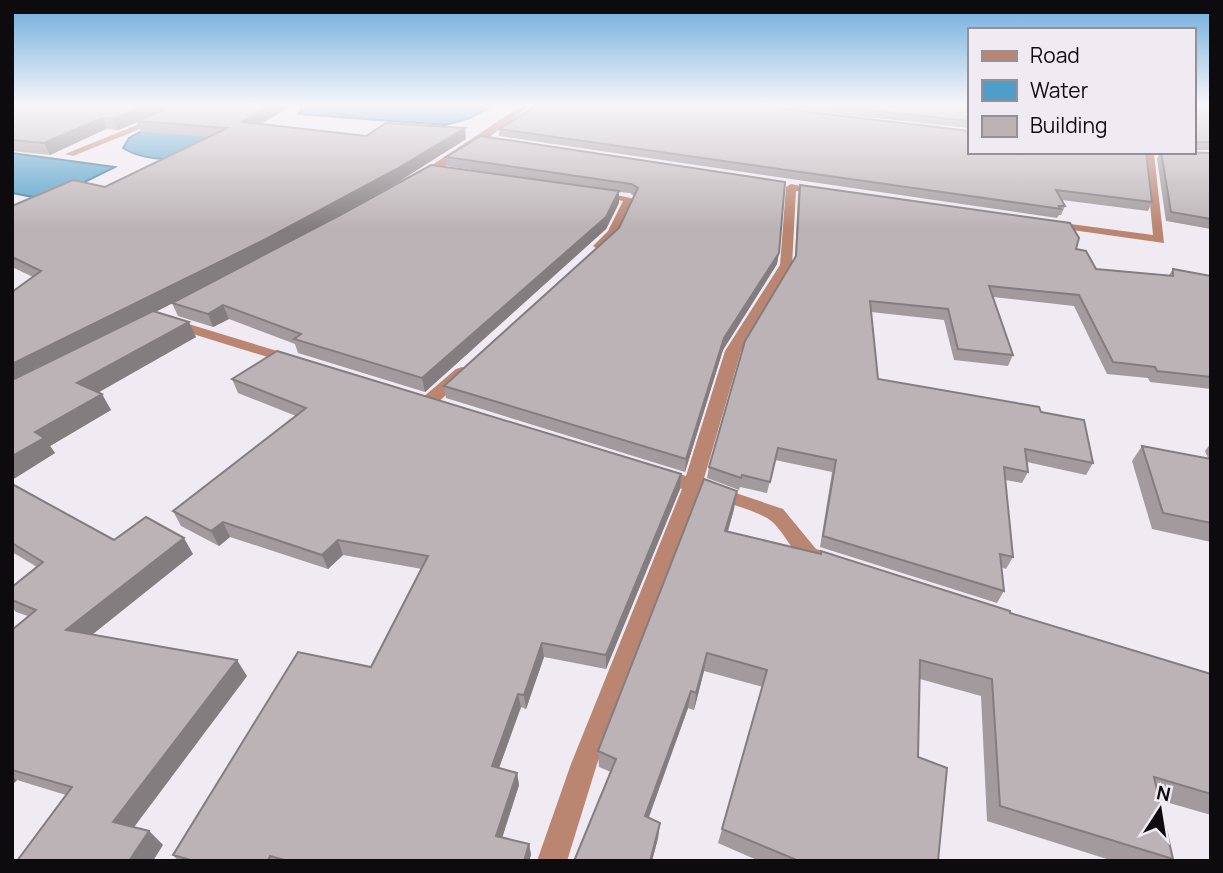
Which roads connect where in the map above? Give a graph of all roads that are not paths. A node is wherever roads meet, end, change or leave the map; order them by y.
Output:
1 (87, 147) edge
2 (475, 147) edge
3 (70, 154) dead end
4 (1149, 154) edge
5 (433, 170) junction
6 (459, 174) edge
7 (411, 182) edge
8 (578, 191) edge
9 (846, 195) edge
10 (1037, 222) edge
11 (593, 252) edge
12 (171, 312) edge
13 (470, 365) edge
14 (313, 366) edge
15 (429, 402) edge
16 (640, 467) edge
17 (692, 483) junction
18 (848, 567) edge
19 (552, 861) edge

1 - 3 street
2 - 5 street
4 - 10 street
5 - 6 street
5 - 7 street
8 - 11 street
9 - 17 street
12 - 14 street
13 - 15 street
16 - 17 street
17 - 18 street
17 - 19 street

